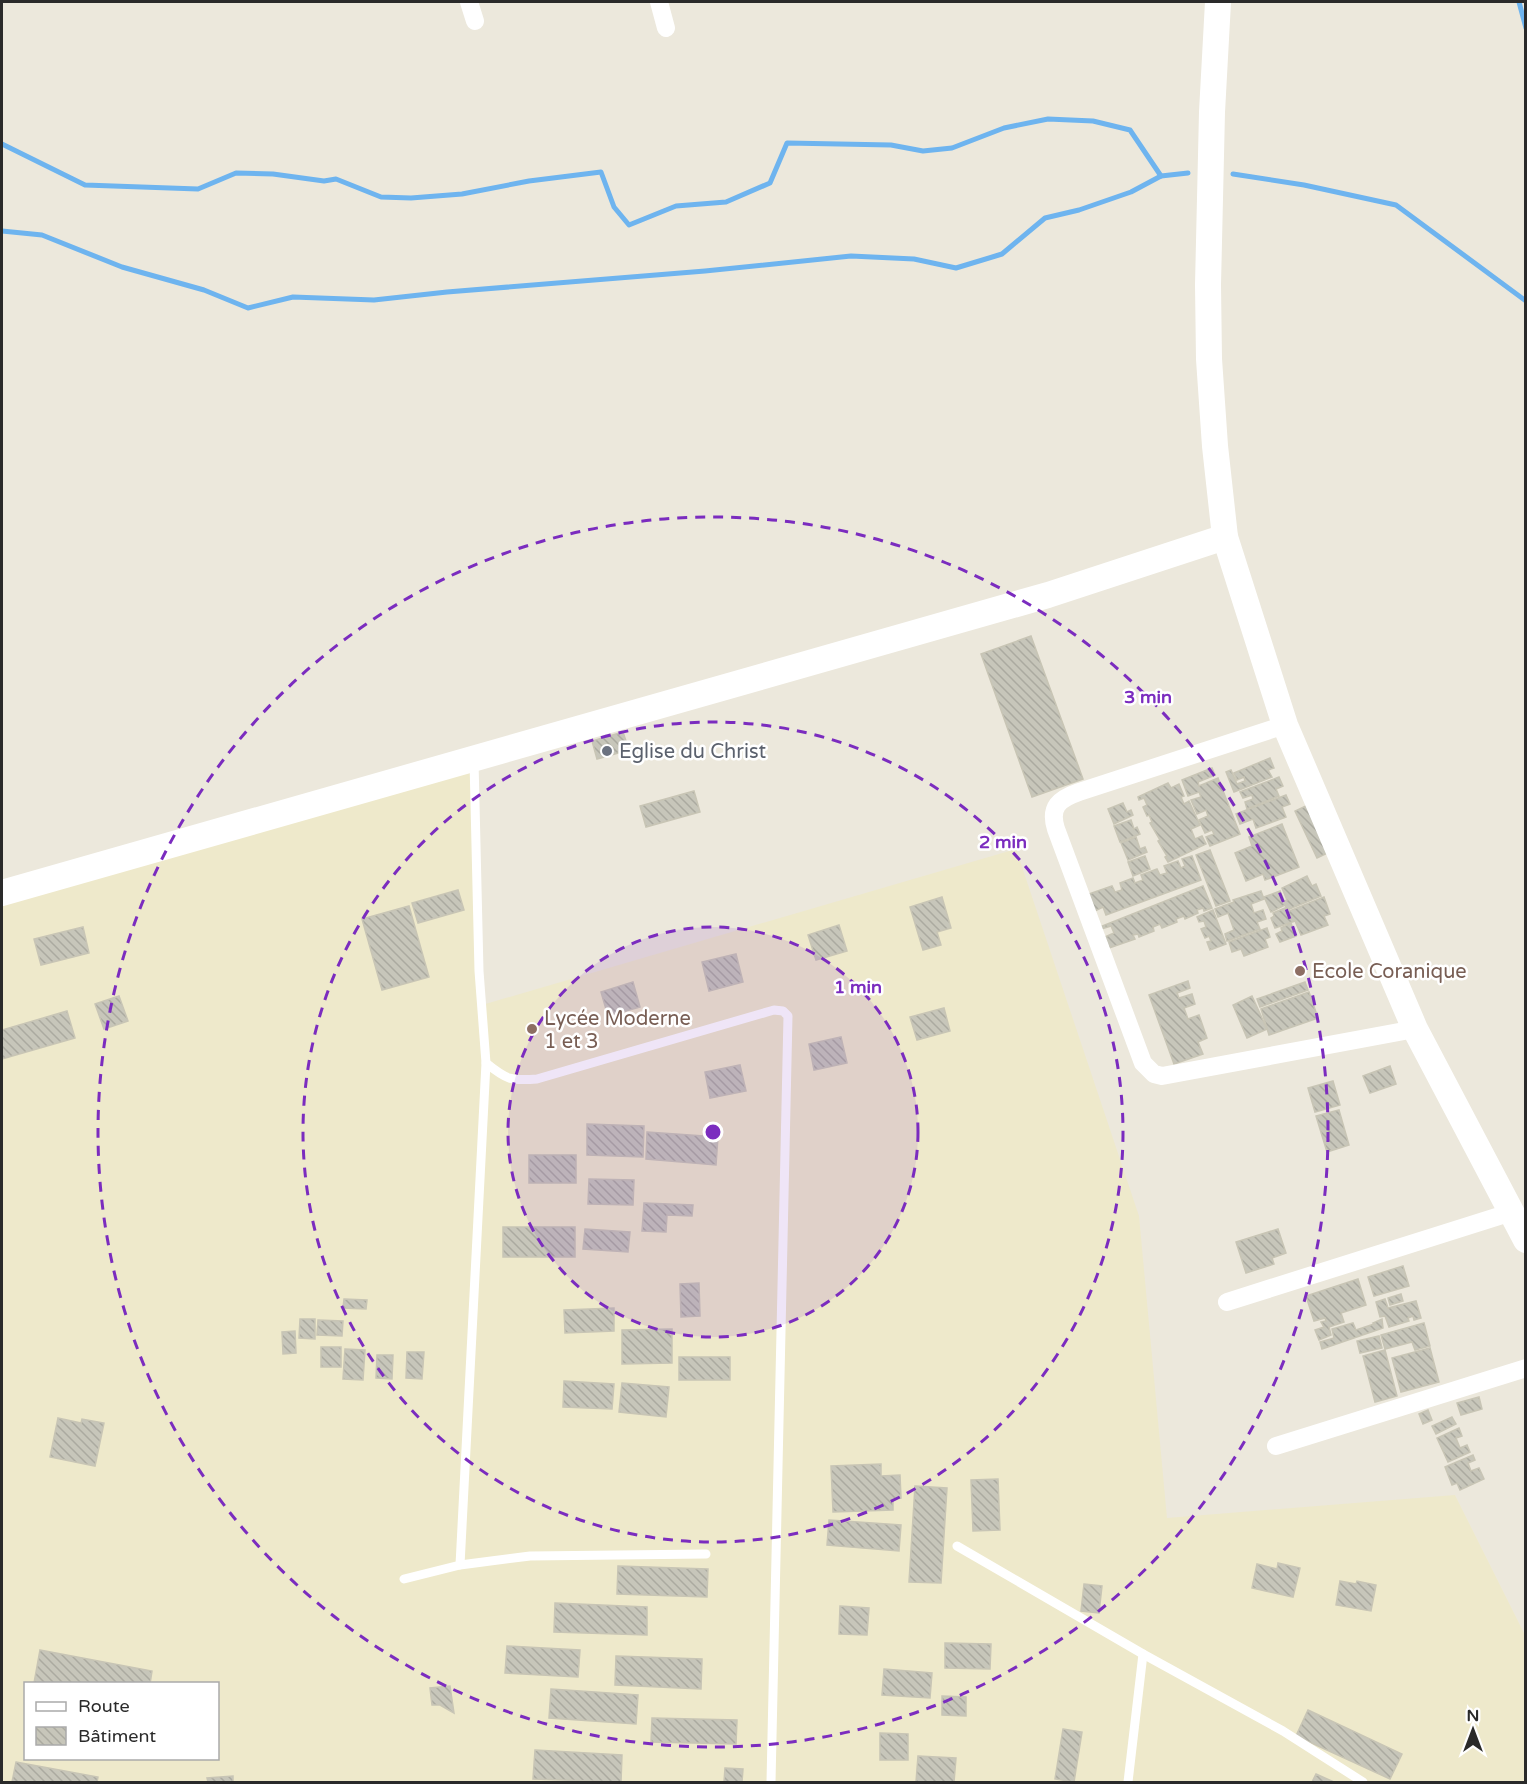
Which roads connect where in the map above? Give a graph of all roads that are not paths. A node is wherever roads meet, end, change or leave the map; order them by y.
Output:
1 (469, 2) edge
2 (658, 2) edge
3 (1218, 2) edge
4 (475, 21) dead end
5 (666, 28) dead end
6 (1225, 537) junction
7 (1285, 725) junction
8 (474, 757) junction
9 (2, 893) edge
10 (1415, 1029) junction
11 (486, 1063) junction
12 (1512, 1212) junction
13 (1526, 1240) edge
14 (1227, 1302) dead end
15 (1526, 1368) edge
16 (1276, 1446) dead end
17 (957, 1546) dead end
18 (706, 1554) dead end
19 (460, 1565) junction
20 (404, 1579) dead end
21 (1143, 1654) junction
22 (771, 1782) edge
23 (1128, 1782) edge
24 (1363, 1782) edge

1 - 4 street
2 - 5 street
3 - 6 street
6 - 7 street
6 - 8 street
7 - 10 street
7 - 10 street
8 - 9 street
8 - 11 lane
10 - 12 street
11 - 19 lane
11 - 22 lane
12 - 13 street
12 - 14 street
15 - 16 street
17 - 21 lane
18 - 19 lane
19 - 20 lane
21 - 23 lane
21 - 24 lane

